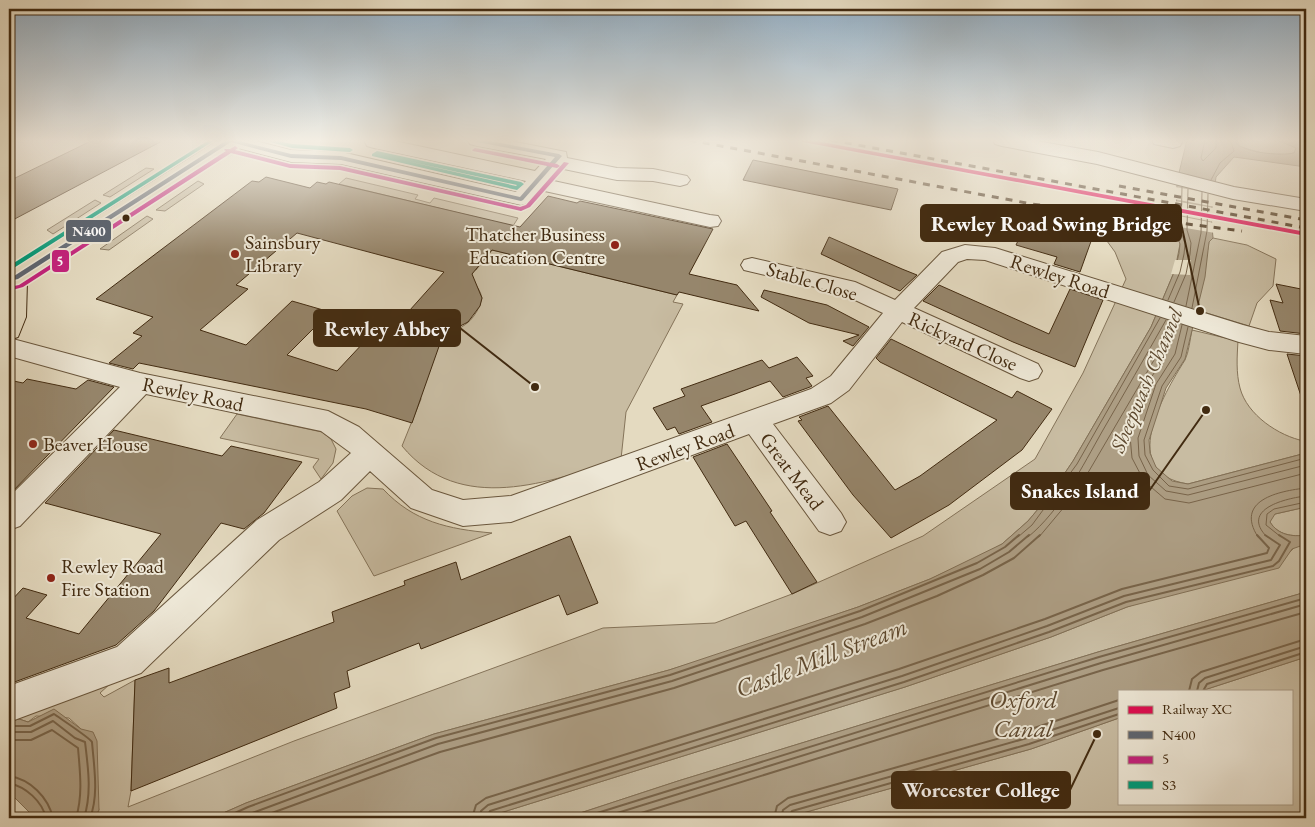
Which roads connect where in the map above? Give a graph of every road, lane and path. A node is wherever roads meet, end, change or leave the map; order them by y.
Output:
1 (170, 179) edge
2 (430, 179) edge
3 (531, 179) edge
4 (671, 179) edge
5 (1177, 179) edge
6 (537, 180) junction
7 (680, 180) dead end
8 (1306, 205) edge
9 (710, 221) dead end
10 (752, 265) dead end
11 (13, 279) edge
12 (898, 311) junction
13 (9, 331) edge
14 (1306, 345) edge
15 (9, 347) edge
16 (1028, 371) dead end
17 (140, 383) junction
18 (755, 421) junction
19 (370, 453) junction
20 (9, 517) edge
21 (830, 522) dead end
22 (9, 704) edge

1 - 11 main road
2 - 6 street
3 - 6 street
4 - 7 street
5 - 8 street
6 - 9 street
10 - 12 street, Stable Close
11 - 13 main road
12 - 14 street, Rewley Road
12 - 16 street, Rickyard Close
12 - 18 street, Rewley Road
15 - 17 street, Rewley Road
17 - 19 street, Rewley Road
17 - 20 street
18 - 19 street, Rewley Road
18 - 21 street, Great Mead
19 - 22 street

